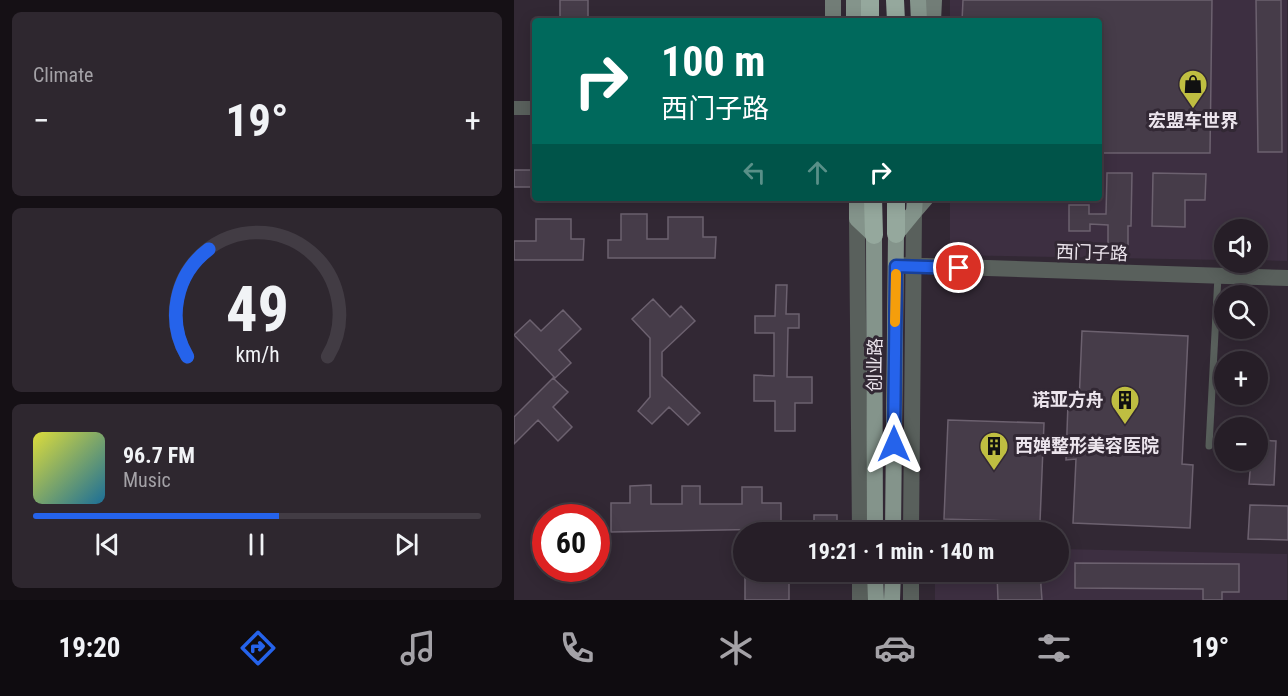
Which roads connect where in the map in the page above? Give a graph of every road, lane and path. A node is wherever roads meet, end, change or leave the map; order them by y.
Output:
1 (834, 0) edge
2 (854, 0) edge
3 (870, 0) edge
4 (895, 0) edge
5 (919, 0) edge
6 (934, 0) edge
7 (834, 18) edge
8 (854, 18) edge
9 (870, 18) edge
10 (896, 18) edge
11 (919, 18) edge
12 (933, 18) edge
13 (514, 108) edge
14 (532, 108) edge
15 (848, 201) edge
16 (857, 201) edge
17 (873, 201) edge
18 (896, 201) edge
19 (914, 205) edge
20 (857, 219) junction
21 (896, 234) junction
22 (874, 236) junction
23 (904, 266) junction
24 (1218, 276) junction
25 (1288, 278) edge
26 (1208, 446) dead end
27 (860, 522) edge
28 (875, 522) edge
29 (893, 522) edge
30 (911, 522) edge
31 (860, 582) edge
32 (875, 582) edge
33 (893, 582) edge
34 (911, 582) edge
35 (860, 600) edge
36 (876, 600) edge
37 (892, 600) edge
38 (911, 600) edge

1 - 7 main road
2 - 8 main road
3 - 9 highway
4 - 10 highway
5 - 11 main road
6 - 12 main road
13 - 14 street
15 - 20 main road
16 - 20 main road
17 - 22 highway
18 - 21 highway
19 - 21 main road
19 - 23 street
20 - 22 main road
20 - 27 street
21 - 23 main road, 创业路
22 - 28 main road, 创业路
23 - 24 street, 西门子路
23 - 29 main road, 创业路
23 - 30 street
24 - 25 street, 西门子路
24 - 26 lane
31 - 35 street
32 - 36 main road
33 - 37 main road
34 - 38 street

